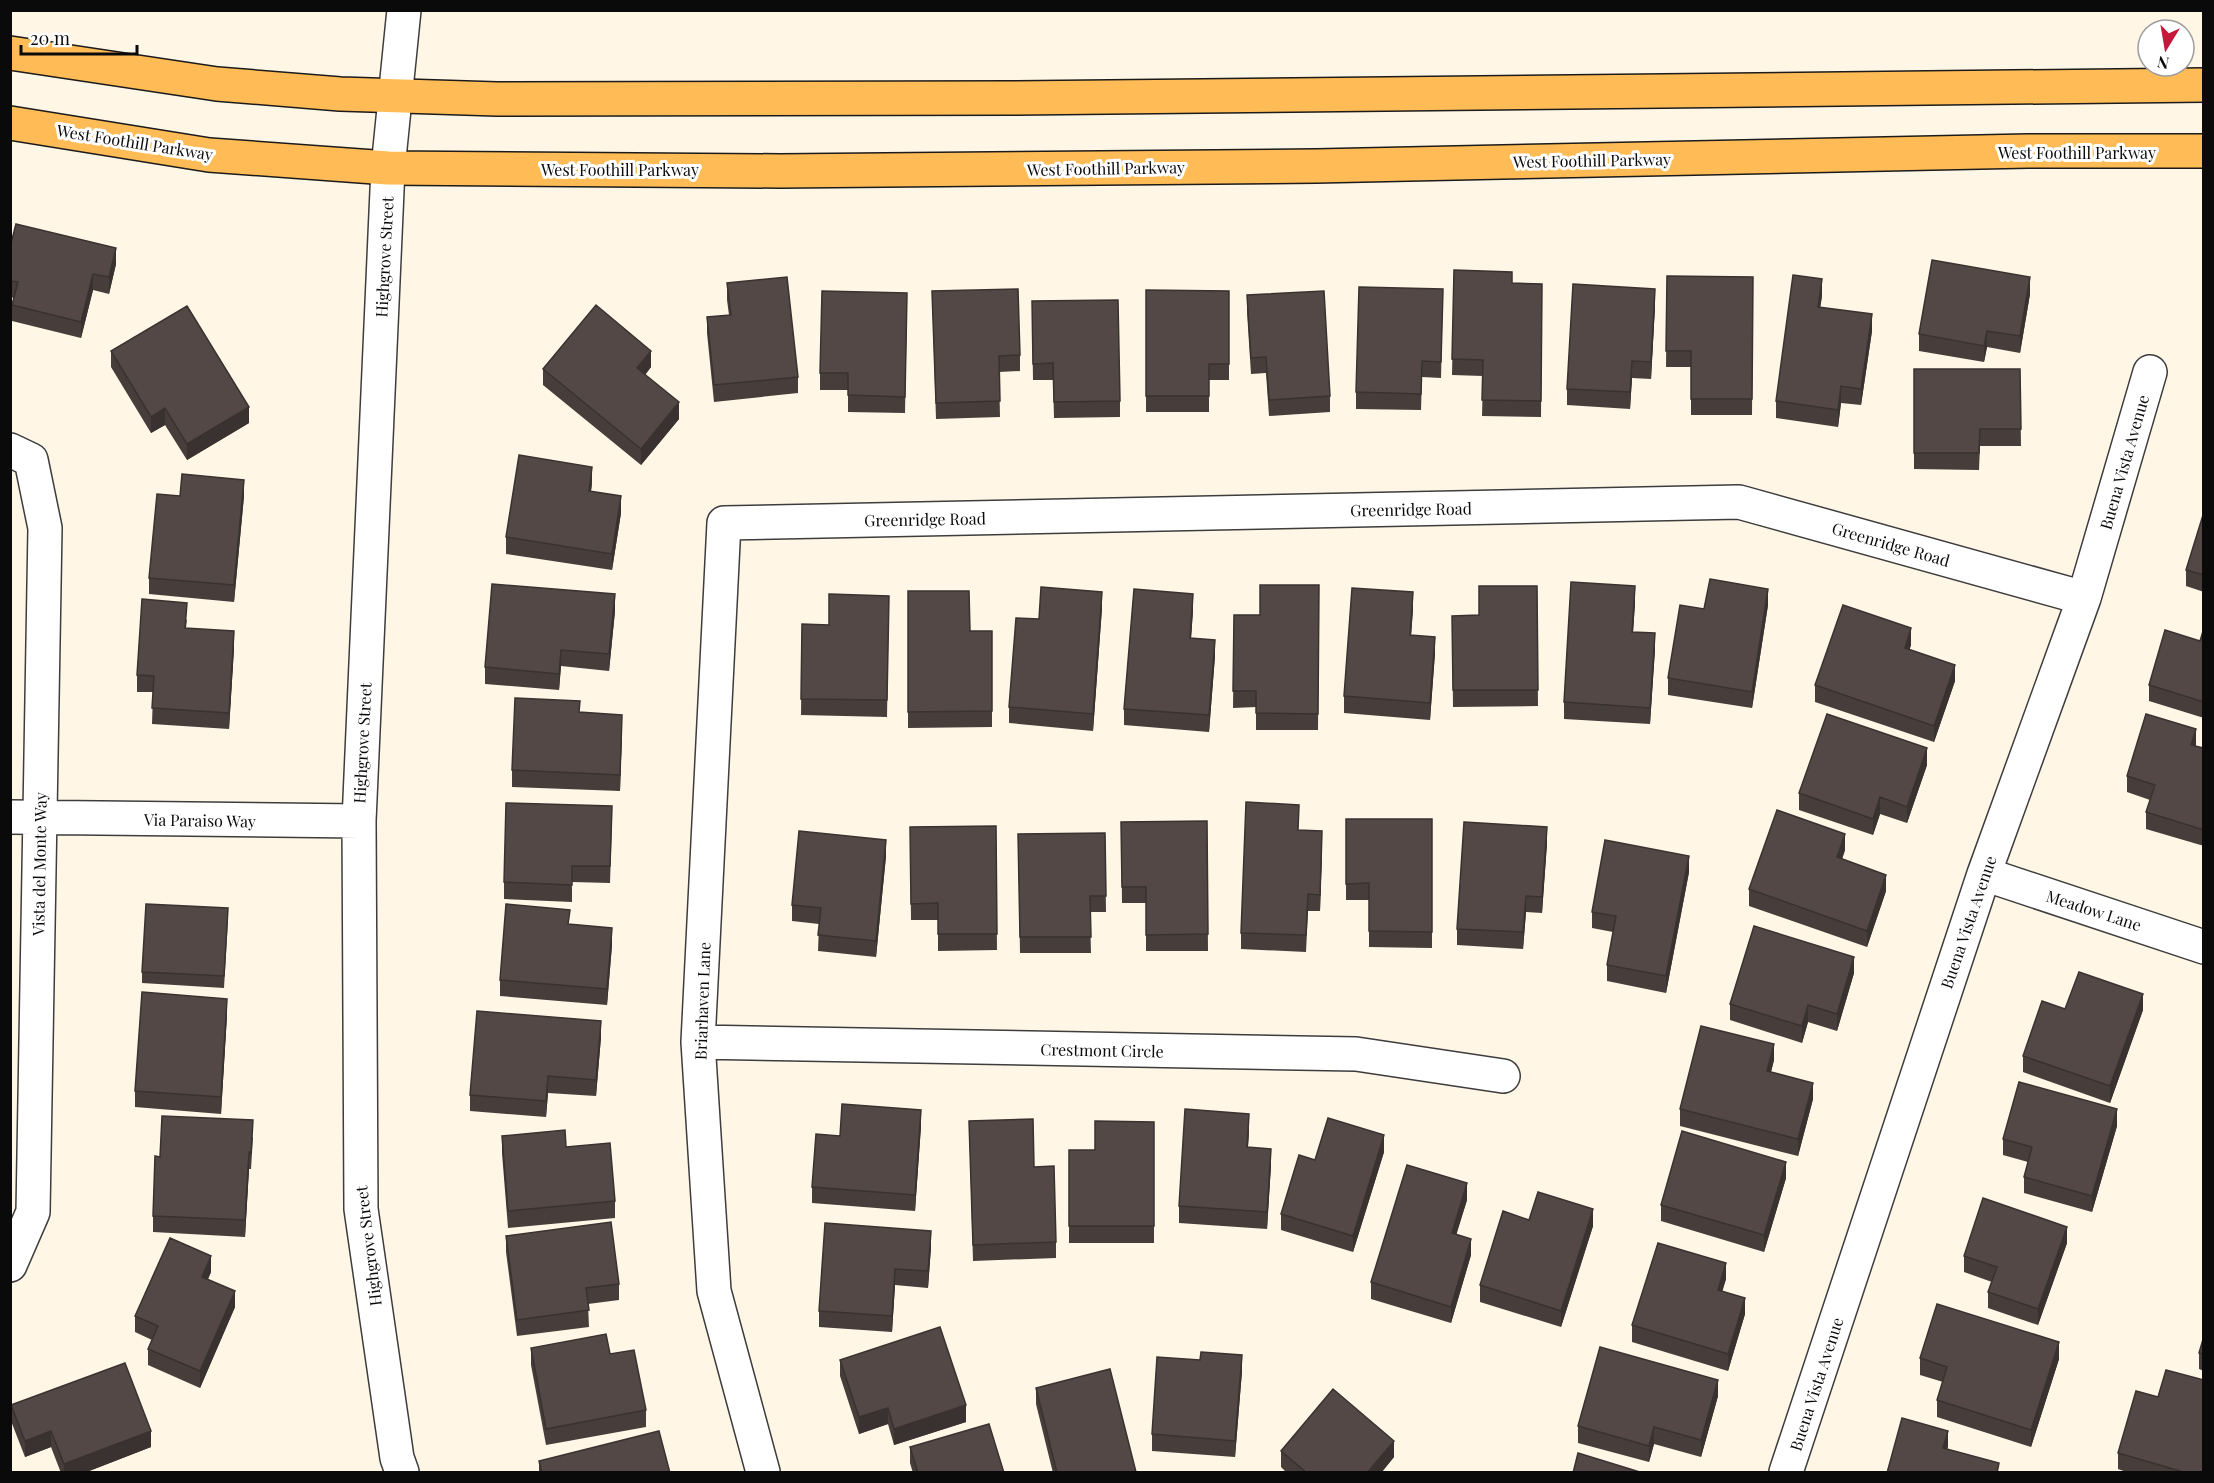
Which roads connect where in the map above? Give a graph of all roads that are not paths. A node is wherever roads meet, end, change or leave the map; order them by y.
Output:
1 (404, 10) edge
2 (10, 53) edge
3 (2204, 85) edge
4 (394, 97) junction
5 (10, 123) edge
6 (2204, 151) edge
7 (388, 168) junction
8 (2150, 372) dead end
9 (21, 455) edge
10 (724, 523) joint
11 (2084, 598) junction
12 (25, 817) edge
13 (359, 821) junction
14 (1984, 874) junction
15 (2204, 947) edge
16 (698, 1042) junction
17 (1503, 1076) dead end
18 (10, 1264) edge
19 (402, 1473) edge
20 (763, 1473) edge
21 (1786, 1473) edge

1 - 4 street, Highgrove Street
2 - 4 main road
3 - 4 main road
4 - 7 street, Highgrove Street
5 - 7 main road, West Foothill Parkway
6 - 7 main road, West Foothill Parkway
7 - 13 street, Highgrove Street
8 - 11 street, Buena Vista Avenue
9 - 12 street, Vista del Monte Way
10 - 11 street, Greenridge Road
10 - 16 street, Briarhaven Lane
11 - 14 street, Buena Vista Avenue
12 - 13 street, Via Paraiso Way
12 - 18 street, Vista del Monte Way
13 - 19 street, Highgrove Street
14 - 15 street, Meadow Lane
14 - 21 street, Buena Vista Avenue
16 - 17 street, Crestmont Circle
16 - 20 street, Briarhaven Lane

